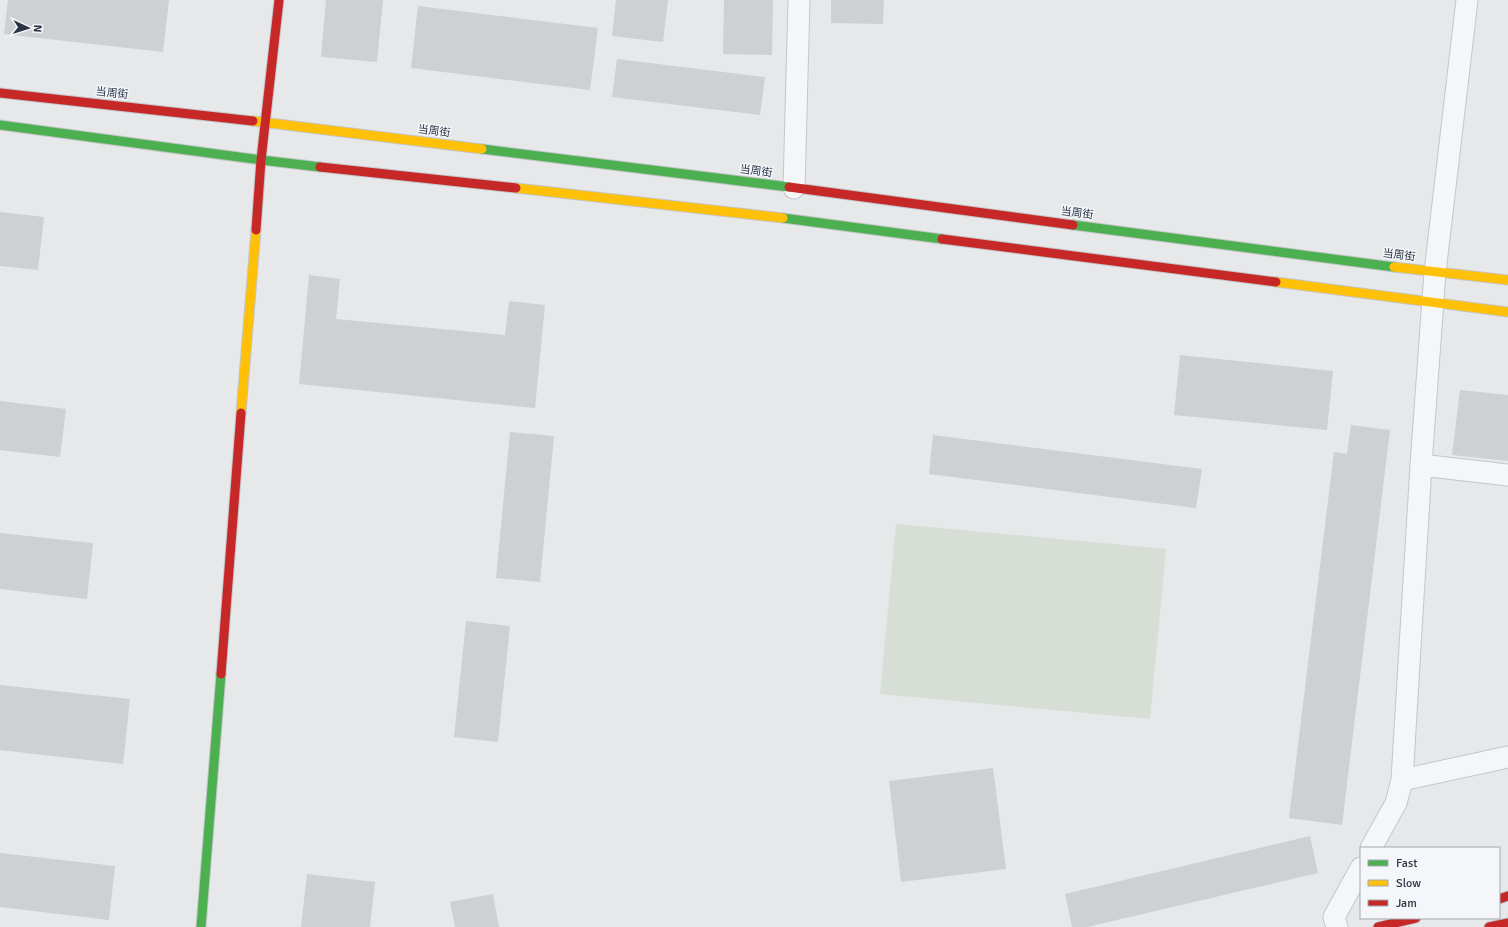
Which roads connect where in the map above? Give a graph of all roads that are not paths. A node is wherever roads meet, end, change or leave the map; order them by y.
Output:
1 (279, 0) edge
2 (799, 0) edge
3 (1467, 0) edge
4 (0, 93) edge
5 (265, 122) junction
6 (0, 125) edge
7 (261, 160) junction
8 (794, 188) junction
9 (1435, 272) junction
10 (1508, 280) edge
11 (1433, 303) junction
12 (1508, 312) edge
13 (1421, 465) junction
14 (1508, 475) edge
15 (1508, 757) edge
16 (1402, 780) junction
17 (1372, 847) edge
18 (1360, 870) edge
19 (1412, 919) edge
20 (1508, 923) edge
21 (201, 927) edge
22 (1337, 927) edge
23 (1378, 927) edge
24 (1489, 927) edge

1 - 5 main road
2 - 8 street
3 - 9 street
4 - 5 main road, 当周街
5 - 7 main road
5 - 8 main road, 当周街
6 - 7 main road
7 - 11 main road
7 - 21 main road
8 - 9 main road, 当周街
9 - 10 main road, 当周街
9 - 11 street
11 - 12 main road
11 - 13 street
13 - 14 street
13 - 16 street
15 - 16 street
16 - 17 street
18 - 22 street
19 - 23 main road
20 - 24 main road

